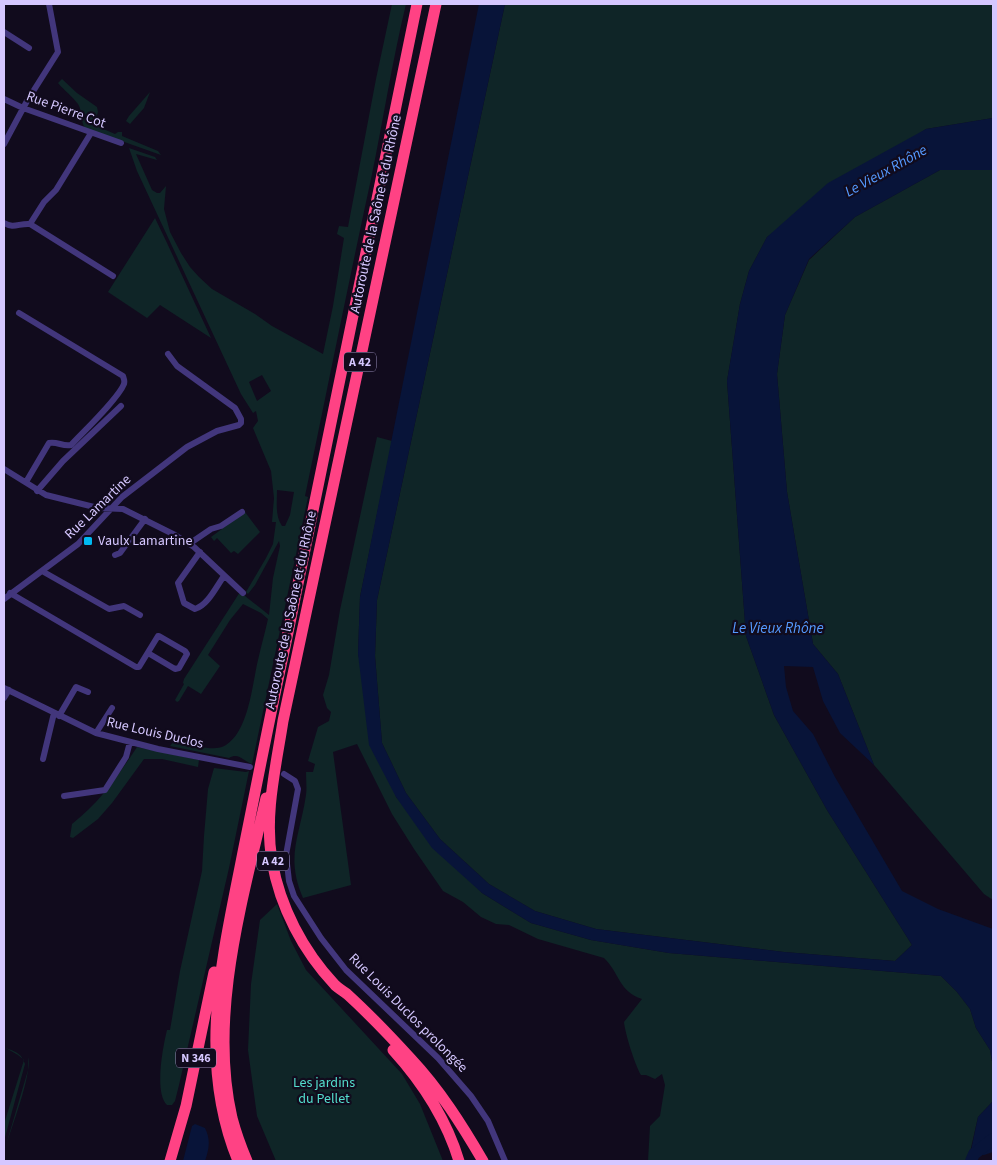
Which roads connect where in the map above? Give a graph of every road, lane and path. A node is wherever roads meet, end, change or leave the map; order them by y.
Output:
1 (49, 4) edge
2 (417, 4) edge
3 (436, 4) edge
4 (4, 32) edge
5 (28, 48) dead end
6 (4, 99) edge
7 (23, 108) junction
8 (90, 133) junction
9 (121, 143) dead end
10 (4, 144) edge
11 (4, 224) edge
12 (30, 224) junction
13 (113, 276) dead end
14 (19, 313) dead end
15 (168, 354) dead end
16 (121, 406) dead end
17 (4, 469) edge
18 (26, 482) junction
19 (37, 491) junction
20 (112, 508) junction
21 (242, 512) dead end
22 (145, 519) junction
23 (189, 544) junction
24 (200, 552) junction
25 (115, 555) dead end
26 (42, 571) junction
27 (224, 576) junction
28 (10, 593) junction
29 (243, 593) dead end
30 (4, 599) edge
31 (140, 615) dead end
32 (148, 653) junction
33 (6, 689) edge
34 (88, 692) dead end
35 (4, 698) edge
36 (112, 708) dead end
37 (57, 715) junction
38 (283, 721) junction
39 (96, 733) junction
40 (130, 742) junction
41 (42, 759) dead end
42 (250, 767) dead end
43 (284, 774) dead end
44 (64, 796) dead end
45 (223, 955) junction
46 (408, 1061) junction
47 (170, 1161) edge
48 (238, 1161) edge
49 (247, 1161) edge
50 (459, 1161) edge
51 (483, 1161) edge
52 (505, 1161) edge

1 - 7 street
2 - 45 highway, Autoroute de la Saône et du Rhône / A 42
3 - 38 highway, Autoroute de la Saône et du Rhône / A 42
4 - 5 street
6 - 7 street, Rue Pierre Cot
7 - 8 street, Rue Pierre Cot
7 - 10 street
8 - 9 street, Rue Pierre Cot
8 - 12 street
11 - 12 street
12 - 13 street
14 - 18 street
15 - 20 street, Rue Lamartine
16 - 19 street
17 - 18 street
18 - 19 street
19 - 20 street
20 - 22 street
20 - 26 street, Rue Lamartine
21 - 23 street
22 - 23 street
22 - 25 street
23 - 24 street
24 - 27 street
24 - 27 street
26 - 28 street, Rue Lamartine
26 - 31 street
27 - 29 street
28 - 30 street, Rue Lamartine
28 - 32 street
32 - 32 street
33 - 35 street
33 - 37 street, Rue Louis Duclos
34 - 37 street
36 - 39 street
37 - 39 street, Rue Louis Duclos
37 - 41 street
38 - 46 highway, Autoroute de la Saône et du Rhône / A 42
38 - 49 highway
39 - 40 street, Rue Louis Duclos
40 - 42 street, Rue Louis Duclos
40 - 44 street
43 - 52 street, Rue Louis Duclos prolongée
45 - 47 highway, N 346
45 - 48 highway, Autoroute de la Saône et du Rhône / A 42
46 - 50 highway
46 - 51 highway

